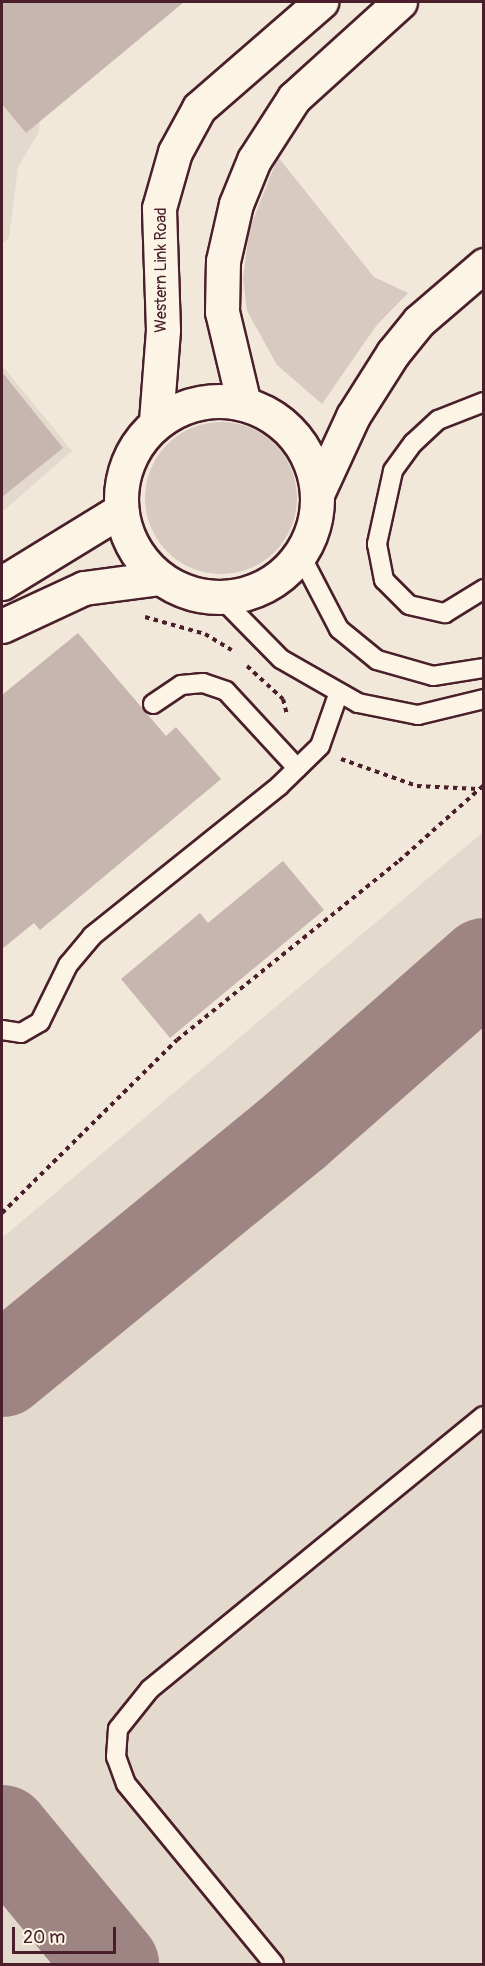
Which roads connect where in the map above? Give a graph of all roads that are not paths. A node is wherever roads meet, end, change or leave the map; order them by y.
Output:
1 (321, 2) edge
2 (400, 2) edge
3 (483, 265) edge
4 (483, 281) edge
5 (442, 300) junction
6 (483, 402) edge
7 (244, 404) junction
8 (156, 422) junction
9 (317, 494) junction
10 (121, 510) junction
11 (300, 554) junction
12 (160, 578) junction
13 (2, 583) edge
14 (483, 589) edge
15 (220, 597) junction
16 (2, 626) edge
17 (483, 666) edge
18 (338, 695) junction
19 (483, 699) edge
20 (153, 704) dead end
21 (297, 768) junction
22 (2, 1030) edge
23 (483, 1416) edge
24 (274, 1965) edge

1 - 8 street, Western Link Road
2 - 7 street
3 - 5 street
4 - 5 lane
5 - 9 street
6 - 14 lane
7 - 8 street
7 - 9 street
8 - 10 street
9 - 11 street
10 - 12 street
10 - 13 street
11 - 15 street
11 - 17 lane
12 - 15 street
12 - 16 street
15 - 18 lane
18 - 19 lane
18 - 21 lane
20 - 21 lane
21 - 22 lane
23 - 24 lane

